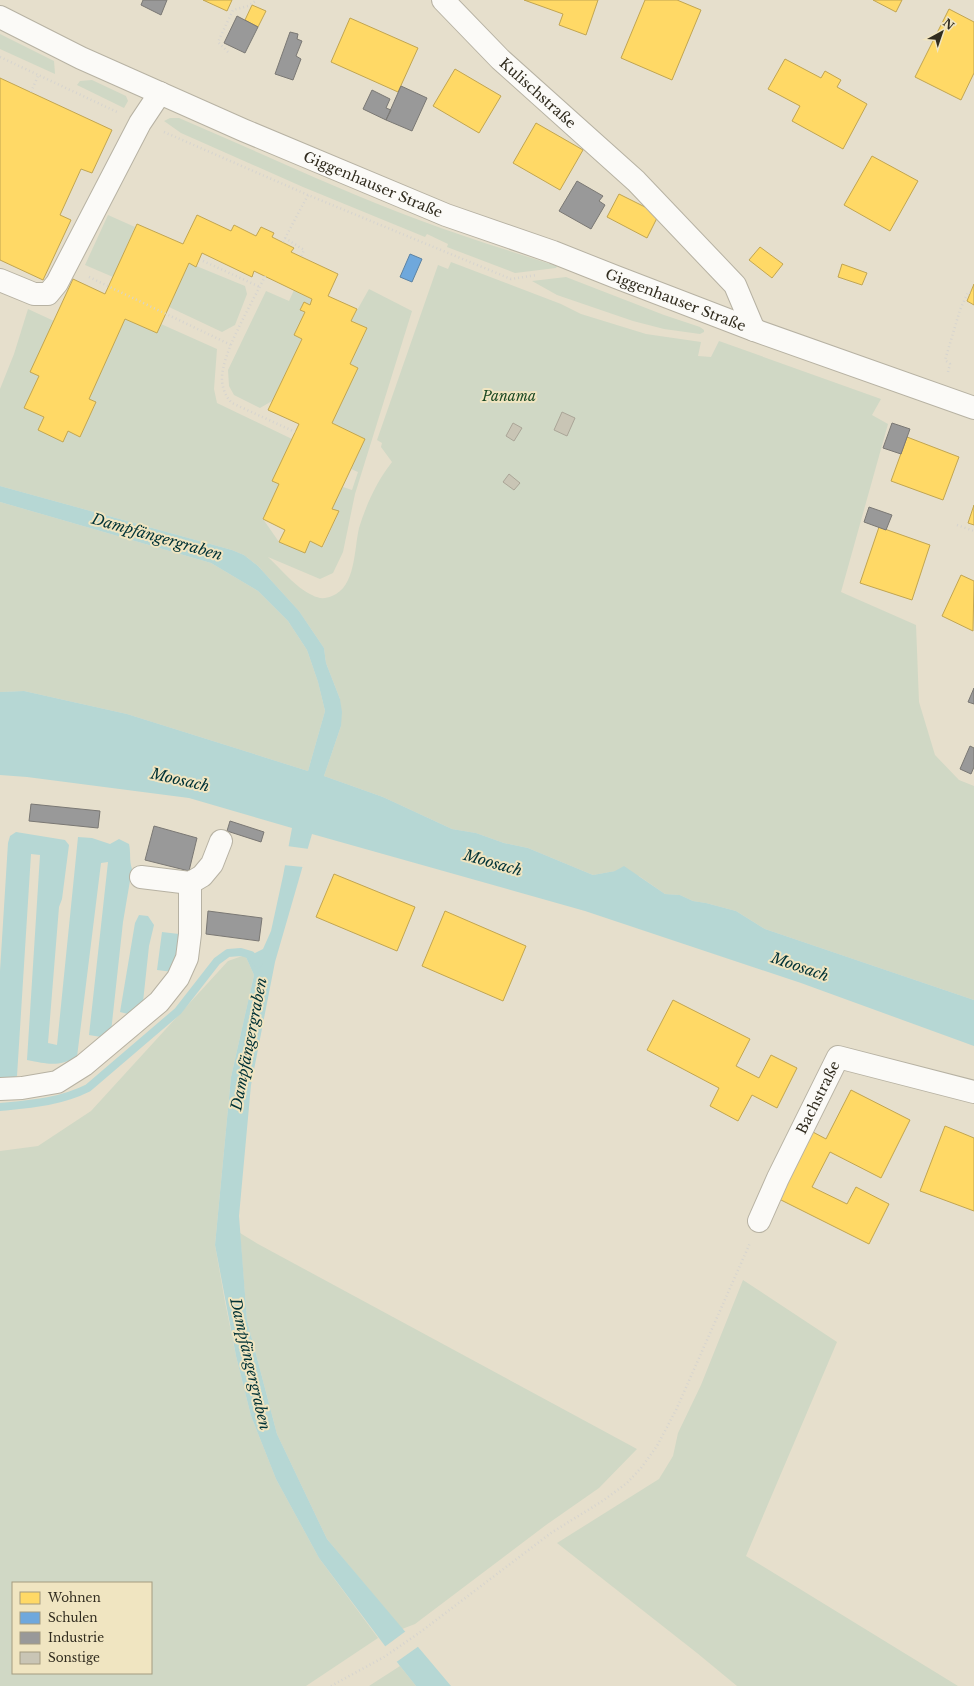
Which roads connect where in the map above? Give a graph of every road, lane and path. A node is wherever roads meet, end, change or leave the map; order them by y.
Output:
1 (257, 0) edge
2 (444, 0) edge
3 (0, 17) edge
4 (228, 52) dead end
5 (0, 57) edge
6 (38, 76) junction
7 (31, 92) dead end
8 (160, 93) junction
9 (140, 122) junction
10 (636, 181) joint
11 (308, 195) junction
12 (285, 238) junction
13 (283, 242) dead end
14 (301, 257) dead end
15 (203, 261) dead end
16 (219, 262) dead end
17 (67, 266) junction
18 (218, 267) junction
19 (234, 268) dead end
20 (232, 274) junction
21 (265, 276) dead end
22 (510, 279) dead end
23 (0, 280) edge
24 (260, 287) junction
25 (970, 293) dead end
26 (754, 330) junction
27 (231, 345) junction
28 (946, 378) dead end
29 (974, 408) edge
30 (295, 432) dead end
31 (957, 525) dead end
32 (974, 531) edge
33 (221, 842) dead end
34 (141, 877) dead end
35 (190, 883) junction
36 (0, 1089) edge
37 (974, 1092) edge
38 (760, 1221) joint
39 (331, 1686) edge

1 - 4 path
2 - 10 main road, Kulischstraße
3 - 8 main road, Giggenhauser Straße
5 - 6 path
6 - 7 path
6 - 9 path
8 - 9 main road
8 - 26 main road, Giggenhauser Straße
9 - 11 path
9 - 17 main road
10 - 26 main road, Giggenhauser Straße
11 - 12 path
11 - 22 path
12 - 13 path
12 - 14 path
15 - 18 path
16 - 18 path
17 - 23 main road
17 - 27 path
18 - 20 path
19 - 20 path
20 - 24 path
21 - 24 path
24 - 27 path
25 - 28 path
26 - 29 main road, Giggenhauser Straße
27 - 30 path
31 - 32 path
33 - 35 main road
34 - 35 main road
35 - 36 main road
37 - 38 main road, Bachstraße
38 - 39 path

